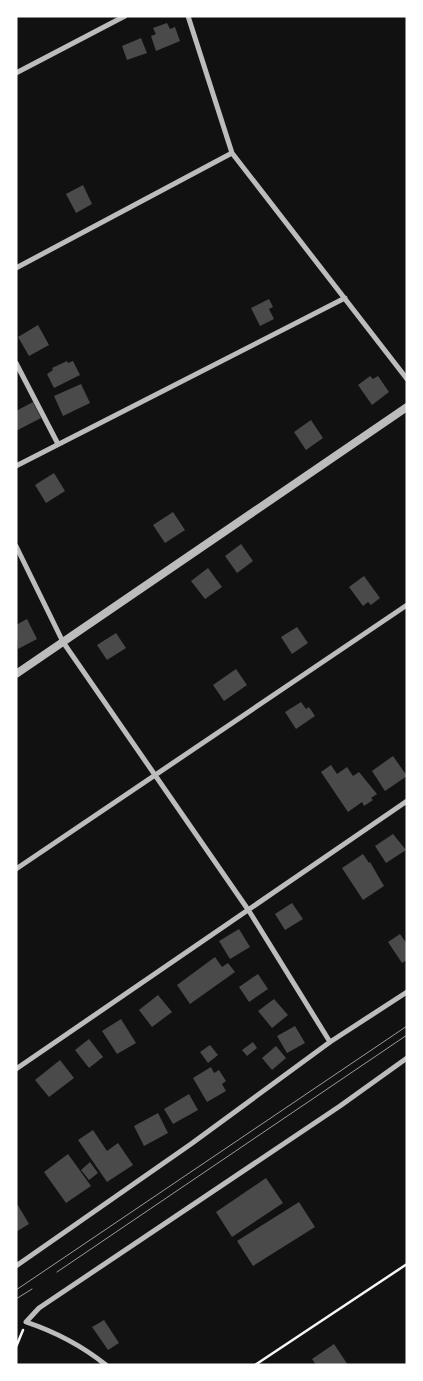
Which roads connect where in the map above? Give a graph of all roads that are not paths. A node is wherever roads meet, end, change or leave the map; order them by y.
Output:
1 (125, 16) edge
2 (188, 16) edge
3 (16, 73) edge
4 (232, 153) junction
5 (16, 268) edge
6 (345, 298) junction
7 (16, 363) edge
8 (407, 379) edge
9 (407, 407) edge
10 (58, 444) junction
11 (16, 466) edge
12 (16, 546) edge
13 (407, 605) edge
14 (63, 642) junction
15 (16, 674) edge
16 (156, 775) junction
17 (407, 802) edge
18 (16, 869) edge
19 (250, 910) junction
20 (407, 992) edge
21 (330, 1042) junction
22 (407, 1058) edge
23 (16, 1069) edge
24 (17, 1266) edge
25 (106, 1365) edge

1 - 3 street
2 - 4 street
4 - 5 street
4 - 6 street
6 - 8 street
6 - 10 street
7 - 10 street
9 - 14 street
10 - 11 street
12 - 14 street
13 - 16 street
14 - 15 street
14 - 16 street
16 - 18 street
16 - 19 street
17 - 19 street
19 - 21 street
19 - 23 street
20 - 21 street
21 - 24 street
22 - 25 street

